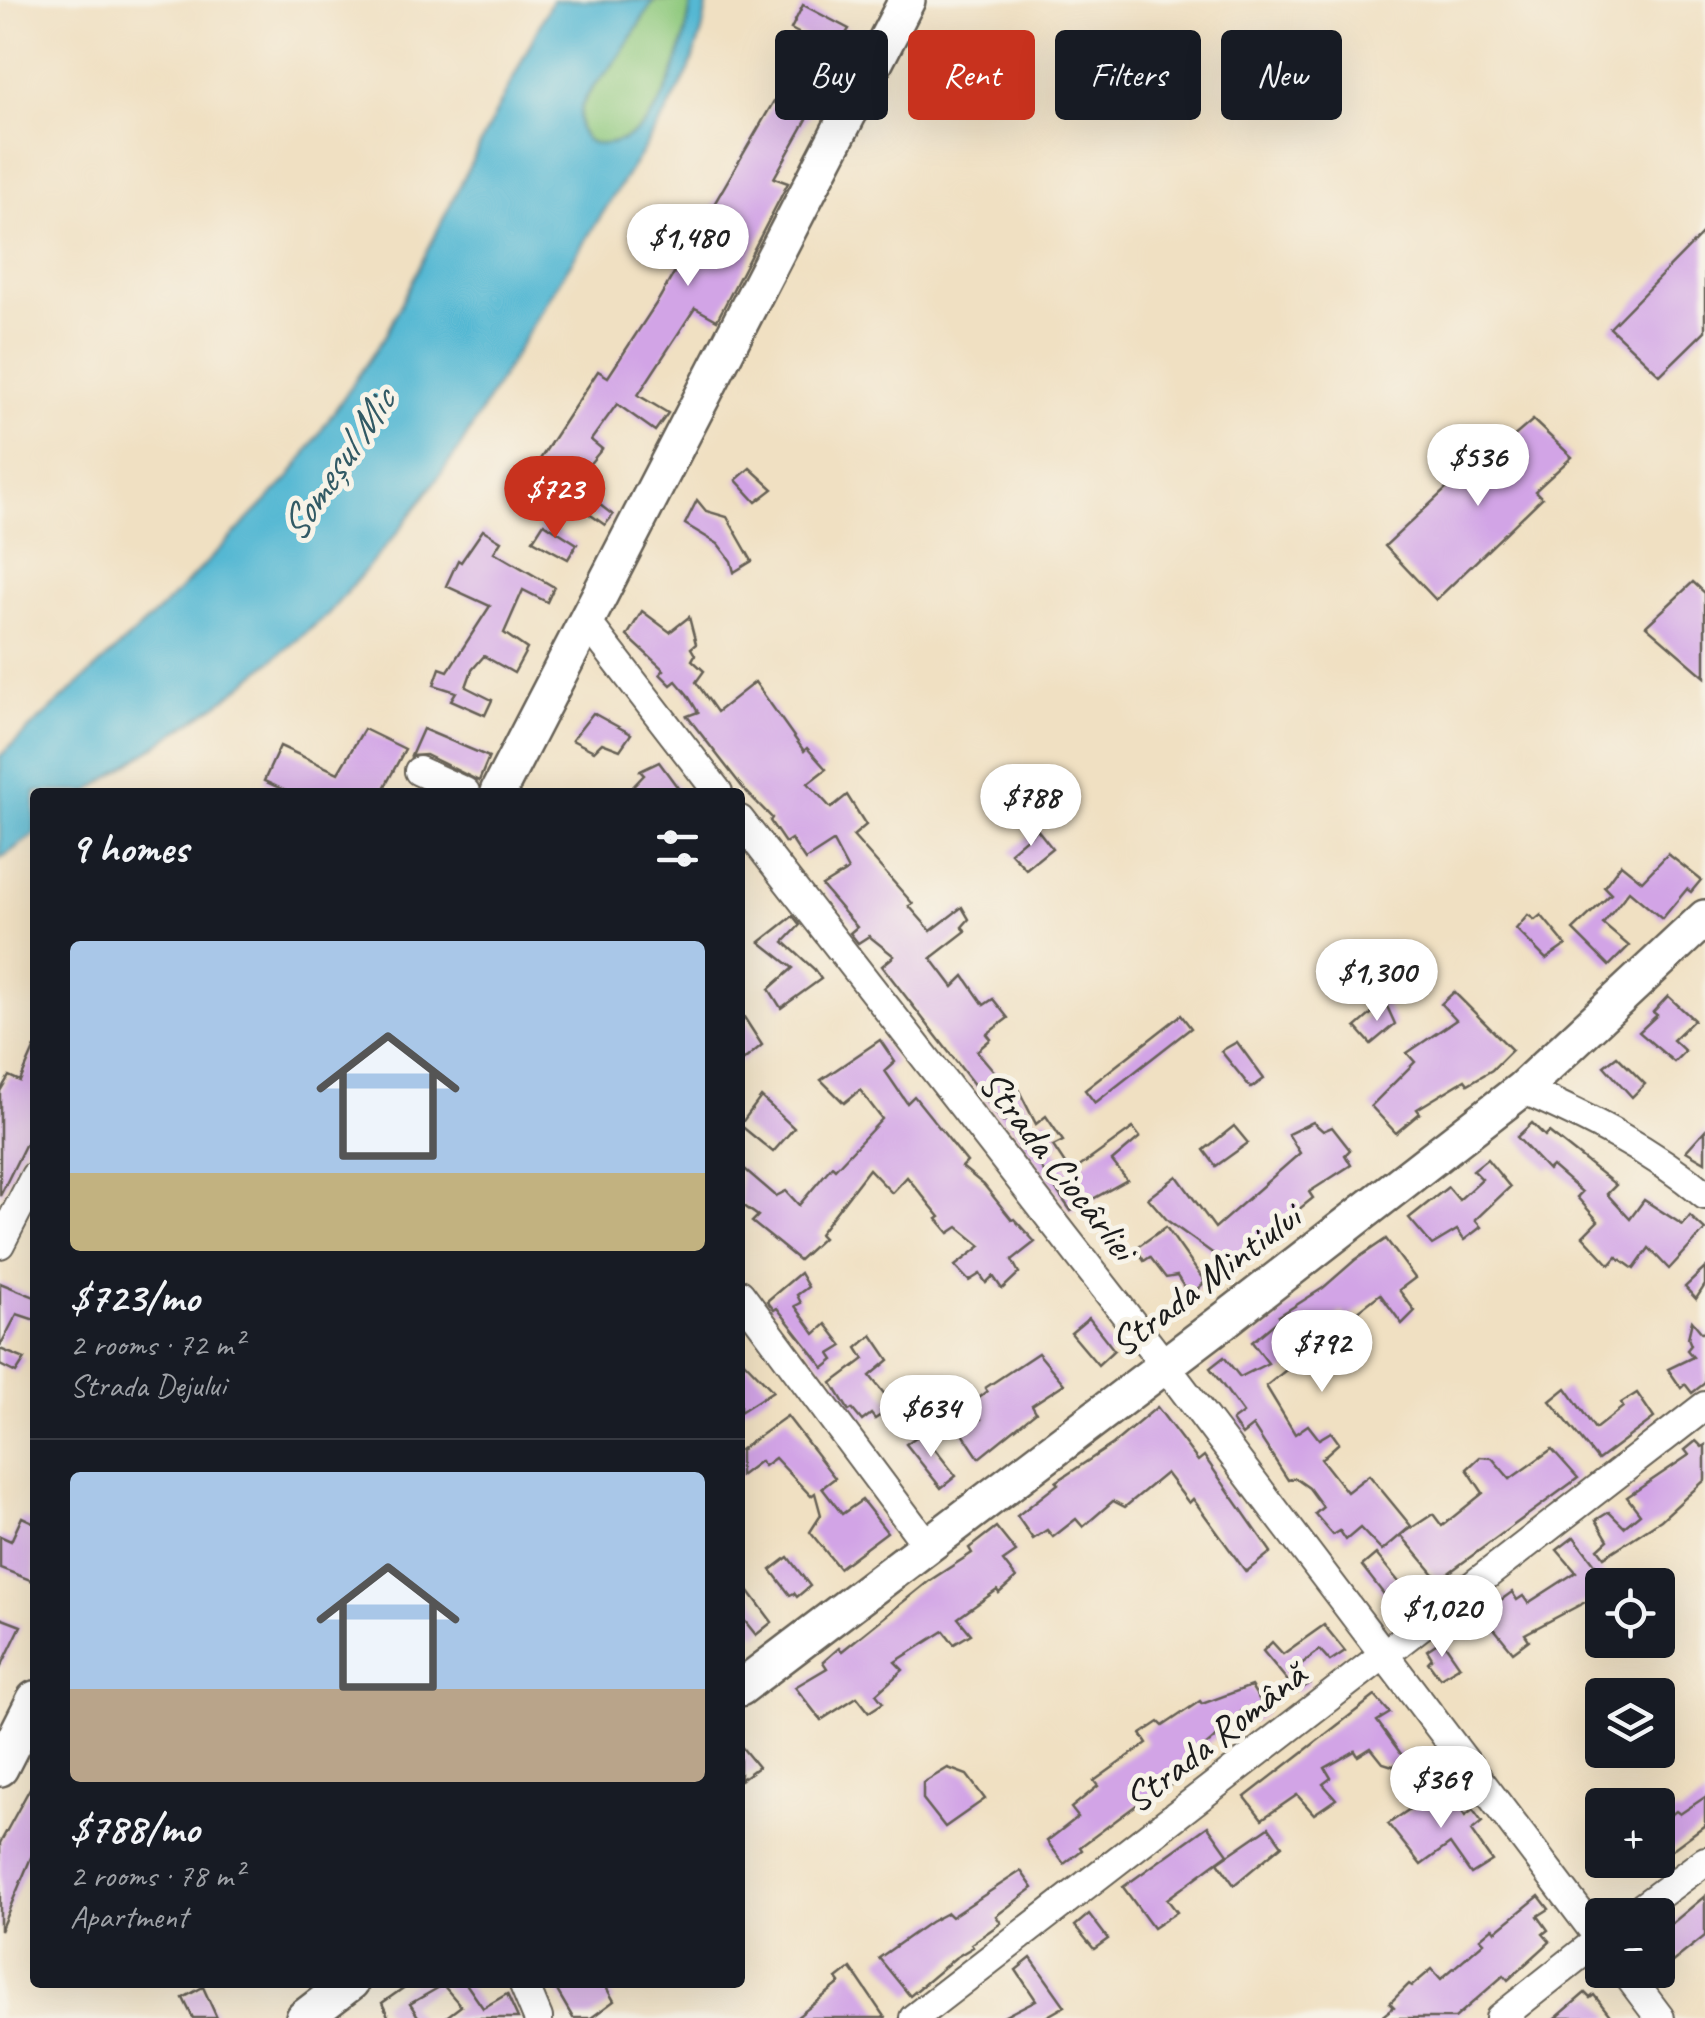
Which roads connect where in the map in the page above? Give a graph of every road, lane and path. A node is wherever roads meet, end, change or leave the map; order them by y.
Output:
1 (907, 0) edge
2 (586, 620) junction
3 (418, 771) dead end
4 (456, 788) edge
5 (500, 788) edge
6 (715, 788) edge
7 (745, 826) edge
8 (1705, 918) edge
9 (1522, 1089) junction
10 (30, 1186) edge
11 (1705, 1195) edge
12 (0, 1244) edge
13 (745, 1301) edge
14 (1164, 1364) junction
15 (1705, 1406) edge
16 (927, 1545) junction
17 (1384, 1658) junction
18 (745, 1684) edge
19 (30, 1708) edge
20 (1, 1762) edge
21 (1705, 1862) edge
22 (1655, 1898) edge
23 (1585, 1917) edge
24 (1585, 1952) edge
25 (343, 1988) edge
26 (526, 1988) edge
27 (1638, 1988) edge
28 (304, 2018) edge
29 (538, 2018) edge
30 (914, 2018) edge
31 (1500, 2018) edge
32 (1660, 2018) edge

1 - 2 main road
2 - 5 main road
2 - 6 street
3 - 4 street
7 - 14 street, Strada Ciocârliei
8 - 9 main road, Strada Mintiului
9 - 11 street
9 - 14 main road, Strada Mintiului
10 - 12 street
13 - 16 street
14 - 16 main road, Strada Mintiului
14 - 17 street, Strada Ciocârliei
15 - 17 street, Strada Română
16 - 18 main road, Strada Mintiului
17 - 23 street, Strada Ciocârliei
17 - 30 street, Strada Română
19 - 20 main road
21 - 22 street
24 - 31 street
25 - 28 main road
26 - 29 street
27 - 32 street

